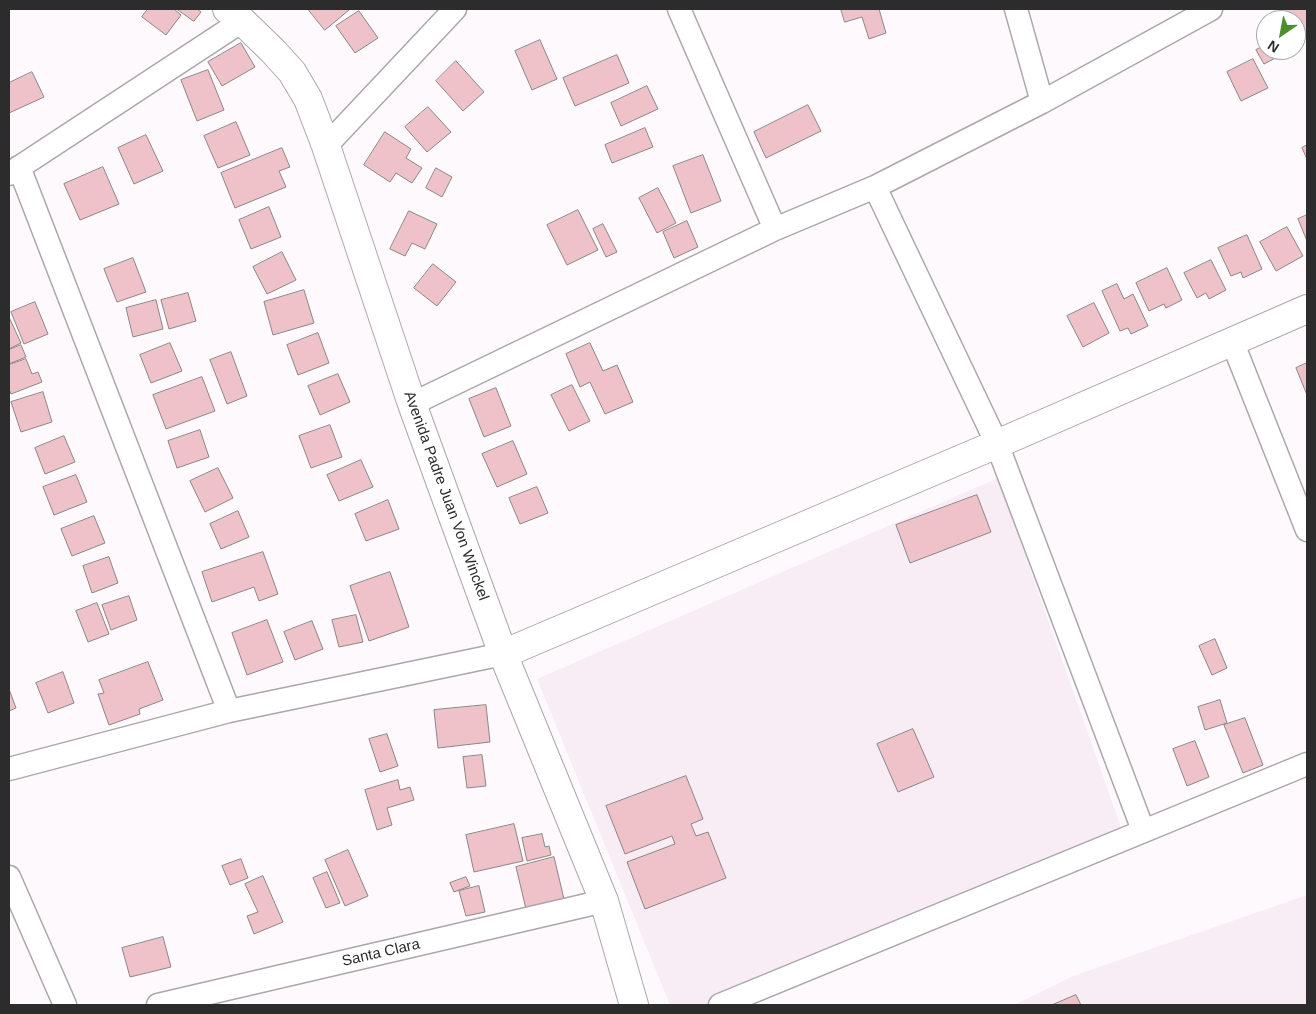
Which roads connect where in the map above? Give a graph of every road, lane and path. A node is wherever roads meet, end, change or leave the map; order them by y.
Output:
1 (455, 9) edge
2 (679, 9) edge
3 (1016, 9) edge
4 (1211, 9) edge
5 (234, 15) edge
6 (1042, 102) junction
7 (326, 146) junction
8 (14, 170) edge
9 (875, 187) junction
10 (775, 229) junction
11 (1307, 309) edge
12 (1232, 341) junction
13 (412, 404) junction
14 (996, 444) junction
15 (1307, 530) edge
16 (502, 654) junction
17 (230, 712) junction
18 (1307, 764) edge
19 (9, 769) edge
20 (1143, 830) junction
21 (9, 877) edge
22 (604, 901) junction
23 (65, 1005) edge
24 (158, 1005) edge
25 (634, 1005) edge
26 (720, 1005) edge

1 - 7 street
2 - 10 street
3 - 6 street
4 - 6 street
5 - 7 main road, Avenida Padre Juan Von Winckel
5 - 8 street
6 - 9 street
7 - 13 main road, Avenida Padre Juan Von Winckel
8 - 17 street
9 - 10 street
9 - 14 street
10 - 13 street
11 - 12 main road
12 - 14 main road
12 - 15 street
13 - 16 main road, Avenida Padre Juan Von Winckel
14 - 16 main road
14 - 20 street
16 - 17 street
16 - 22 main road, Avenida Padre Juan Von Winckel
17 - 19 street
18 - 20 street
20 - 26 street
21 - 23 street
22 - 24 street, Santa Clara
22 - 25 main road, Avenida Padre Juan Von Winckel

